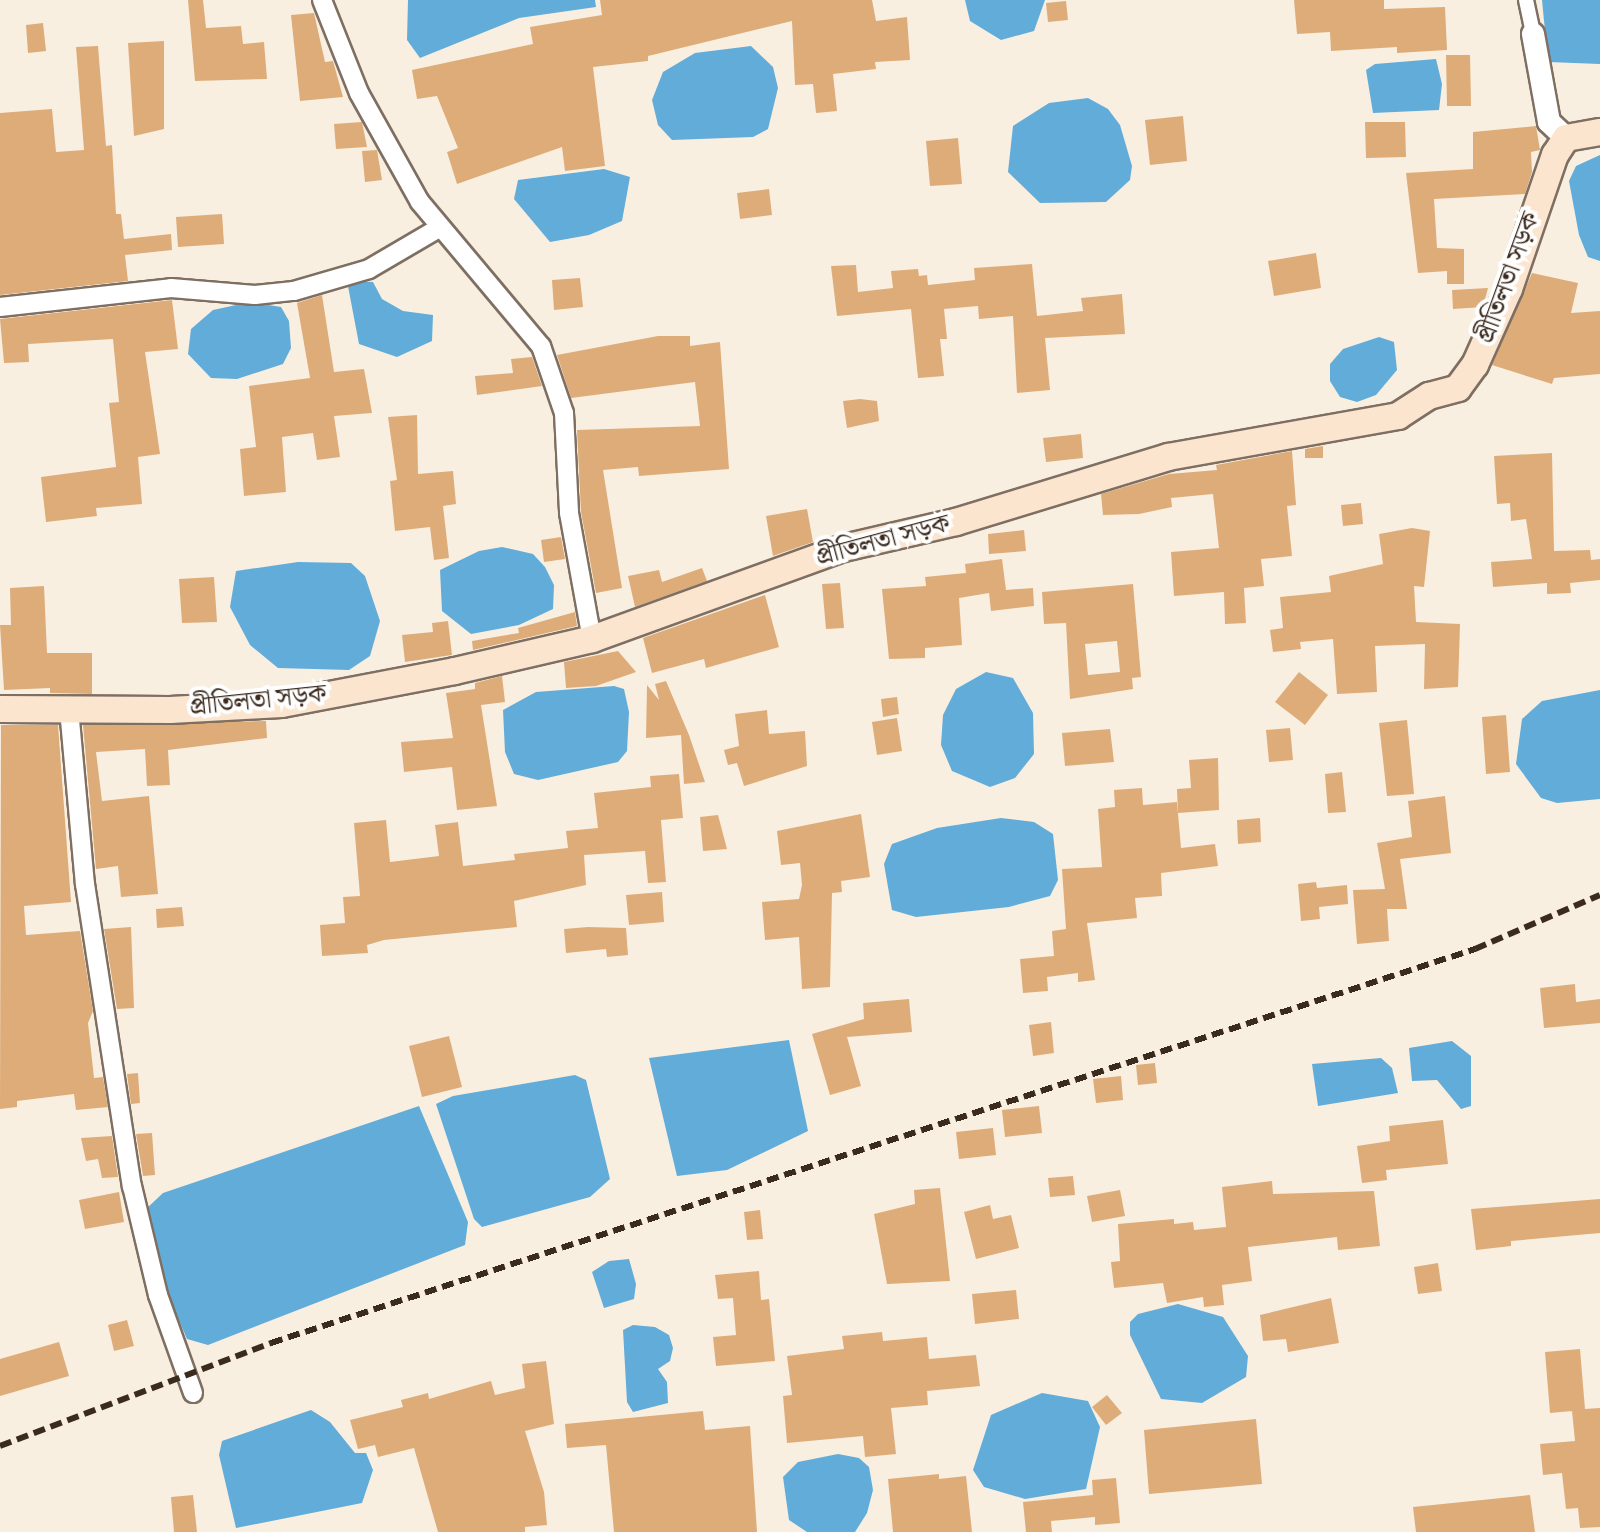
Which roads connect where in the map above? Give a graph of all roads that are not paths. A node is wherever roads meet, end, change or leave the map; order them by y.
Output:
1 (322, 0) edge
2 (1526, 0) edge
3 (1533, 34) joint
4 (1600, 132) edge
5 (1566, 138) junction
6 (439, 228) junction
7 (0, 307) edge
8 (592, 639) junction
9 (0, 709) edge
10 (69, 709) junction
11 (193, 1393) dead end

1 - 6 street
2 - 3 street
3 - 5 street
4 - 5 main road
5 - 8 main road, প্রীতিলতা সড়ক
6 - 7 street
6 - 8 street
8 - 10 main road, প্রীতিলতা সড়ক
9 - 10 main road, প্রীতিলতা সড়ক
10 - 11 street

